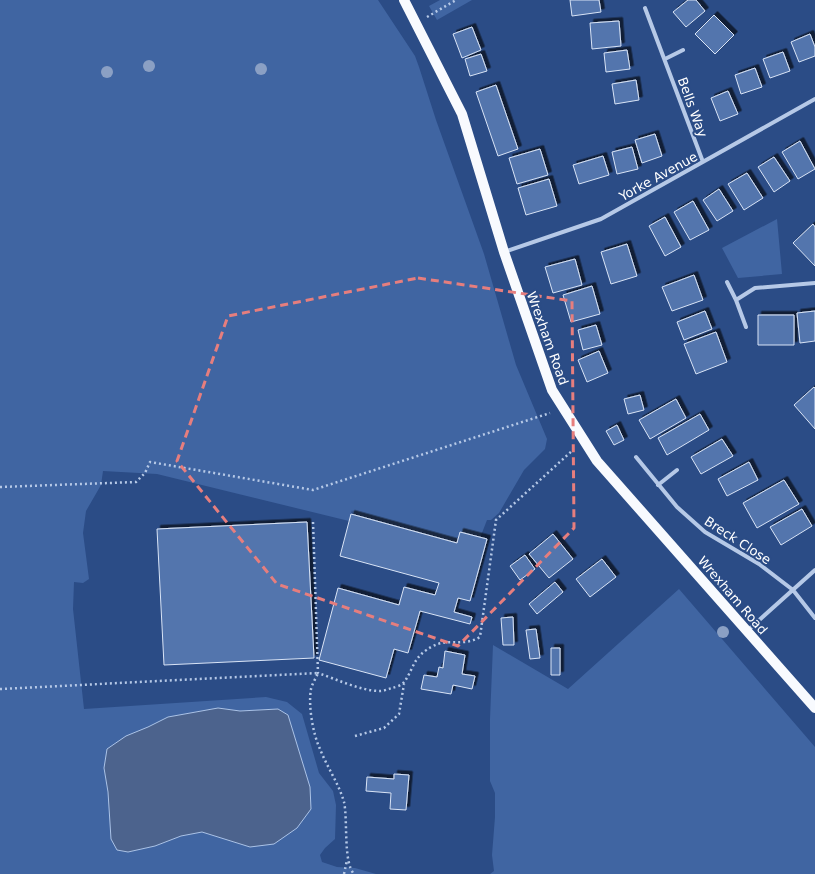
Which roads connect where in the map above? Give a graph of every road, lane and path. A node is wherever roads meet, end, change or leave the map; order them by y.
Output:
1 (404, 0) edge
2 (456, 0) edge
3 (646, 8) dead end
4 (416, 23) junction
5 (683, 50) dead end
6 (665, 58) junction
7 (815, 99) edge
8 (703, 162) junction
9 (504, 252) junction
10 (727, 282) dead end
11 (815, 283) edge
12 (736, 300) junction
13 (746, 327) dead end
14 (564, 408) junction
15 (584, 440) junction
16 (636, 457) dead end
17 (677, 470) dead end
18 (658, 485) junction
19 (0, 487) edge
20 (312, 522) dead end
21 (815, 570) edge
22 (793, 590) junction
23 (815, 618) edge
24 (747, 631) junction
25 (318, 672) junction
26 (404, 683) junction
27 (0, 689) edge
28 (815, 708) edge
29 (355, 736) dead end
30 (347, 860) junction
31 (344, 874) edge
32 (354, 874) edge

1 - 4 main road, Wrexham Road
2 - 4 path
3 - 6 street, Bells Way
4 - 9 main road, Wrexham Road
5 - 6 street
6 - 8 street, Bells Way
7 - 8 street, Yorke Avenue
8 - 9 street, Yorke Avenue
9 - 14 main road, Wrexham Road
10 - 12 street
11 - 12 street
12 - 13 street
14 - 15 main road, Wrexham Road
14 - 19 path
15 - 24 main road, Wrexham Road
15 - 26 path
16 - 18 street, Breck Close
17 - 18 street
18 - 22 street, Breck Close
20 - 25 path
21 - 22 street
22 - 23 street, Breck Close
22 - 24 street
24 - 28 main road, Wrexham Road
25 - 26 path
25 - 27 path
25 - 30 path
26 - 29 path
30 - 31 path
30 - 32 path

